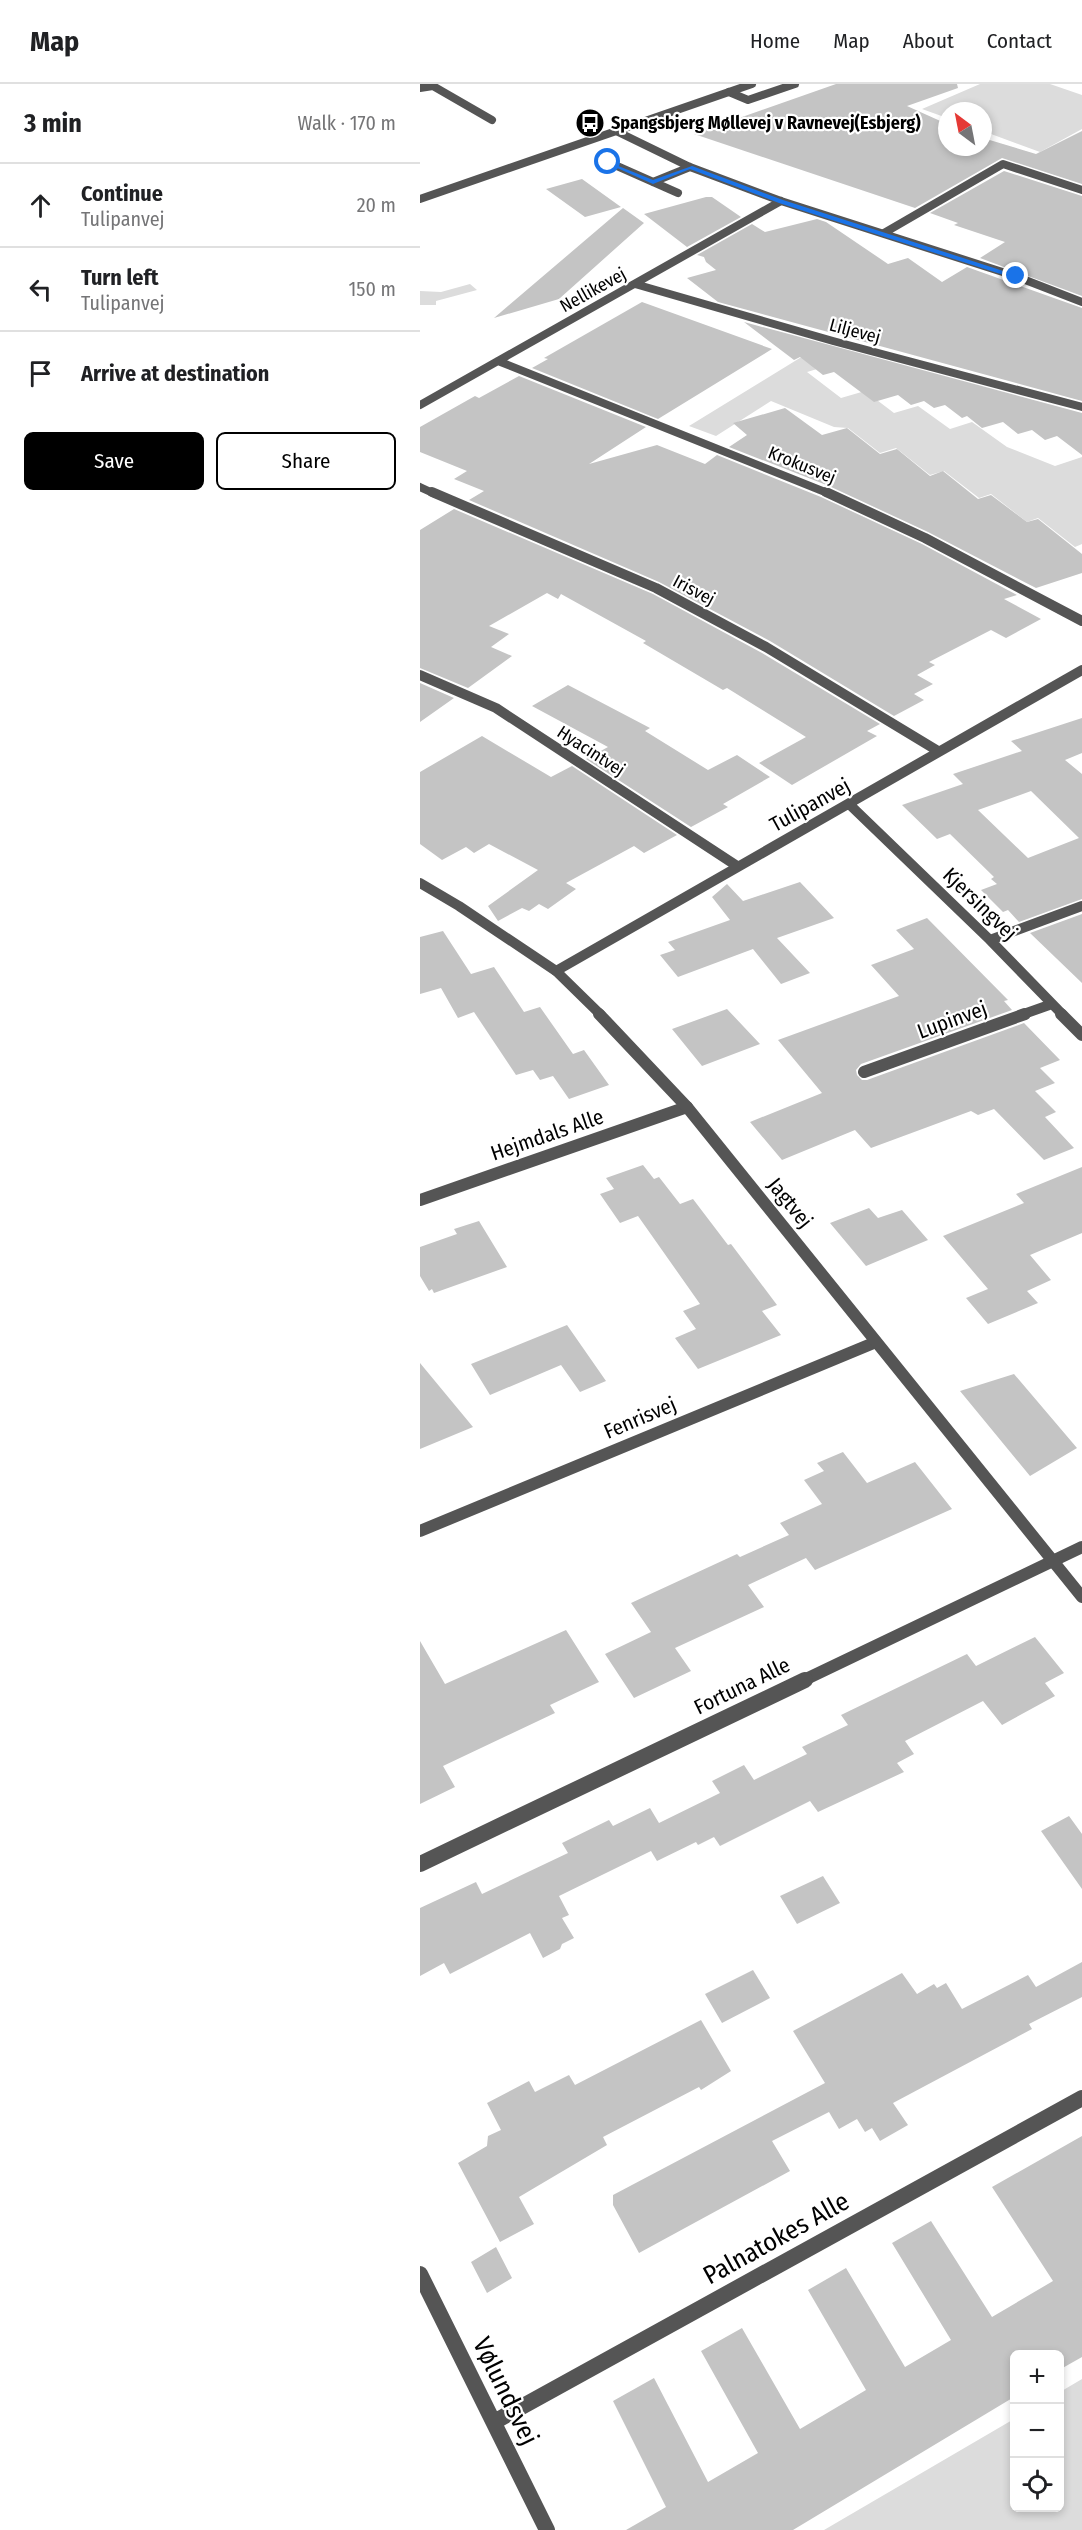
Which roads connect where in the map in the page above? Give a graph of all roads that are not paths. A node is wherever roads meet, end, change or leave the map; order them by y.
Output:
1 (752, 84) edge
2 (795, 84) edge
3 (420, 88) edge
4 (729, 92) junction
5 (492, 120) dead end
6 (616, 131) junction
7 (608, 162) dead end
8 (690, 167) junction
9 (653, 182) junction
10 (1082, 190) edge
11 (678, 193) dead end
12 (420, 199) edge
13 (781, 201) junction
14 (884, 232) junction
15 (635, 284) junction
16 (1082, 302) edge
17 (498, 361) junction
18 (1082, 400) edge
19 (1069, 404) junction
20 (420, 405) edge
21 (1082, 407) edge
22 (420, 487) edge
23 (1082, 621) edge
24 (1082, 670) edge
25 (420, 675) edge
26 (938, 751) junction
27 (849, 804) junction
28 (737, 866) junction
29 (420, 883) edge
30 (1082, 906) edge
31 (990, 940) junction
32 (556, 971) junction
33 (1052, 1004) junction
34 (1082, 1035) edge
35 (864, 1072) dead end
36 (687, 1107) junction
37 (420, 1200) edge
38 (876, 1342) junction
39 (420, 1531) edge
40 (1082, 1547) edge
41 (1053, 1561) junction
42 (1082, 1598) edge
43 (420, 1864) edge
44 (1082, 2098) edge
45 (420, 2274) edge
46 (494, 2422) junction
47 (547, 2530) edge

1 - 4 street
2 - 4 street
3 - 5 street
4 - 6 street
6 - 8 street
6 - 12 street
7 - 9 street
8 - 9 street
8 - 13 street
9 - 11 street
10 - 14 street
13 - 14 street
13 - 15 street, Nellikevej
14 - 16 street
15 - 17 street, Nellikevej
15 - 19 street, Liljevej
17 - 20 street, Nellikevej
17 - 23 street, Krokusvej
18 - 19 street
19 - 21 street, Liljevej
22 - 26 street, Irisvej
24 - 26 street, Tulipanvej
25 - 28 street, Hyacintvej
26 - 27 street, Tulipanvej
27 - 28 street, Tulipanvej
27 - 31 street, Kjersingvej
28 - 32 street, Tulipanvej
29 - 32 street, Jagtvej
30 - 31 street
31 - 33 street, Kjersingvej
32 - 36 street, Jagtvej
33 - 34 street, Kjersingvej
33 - 35 street, Lupinvej
36 - 37 street, Hejmdals Alle
36 - 38 street, Jagtvej
38 - 39 street, Fenrisvej
38 - 41 street, Jagtvej
40 - 41 street, Fortuna Alle
41 - 42 street, Jagtvej
41 - 43 street, Fortuna Alle
44 - 46 street, Palnatokes Alle
45 - 46 street, Vølundsvej
46 - 47 street, Vølundsvej

